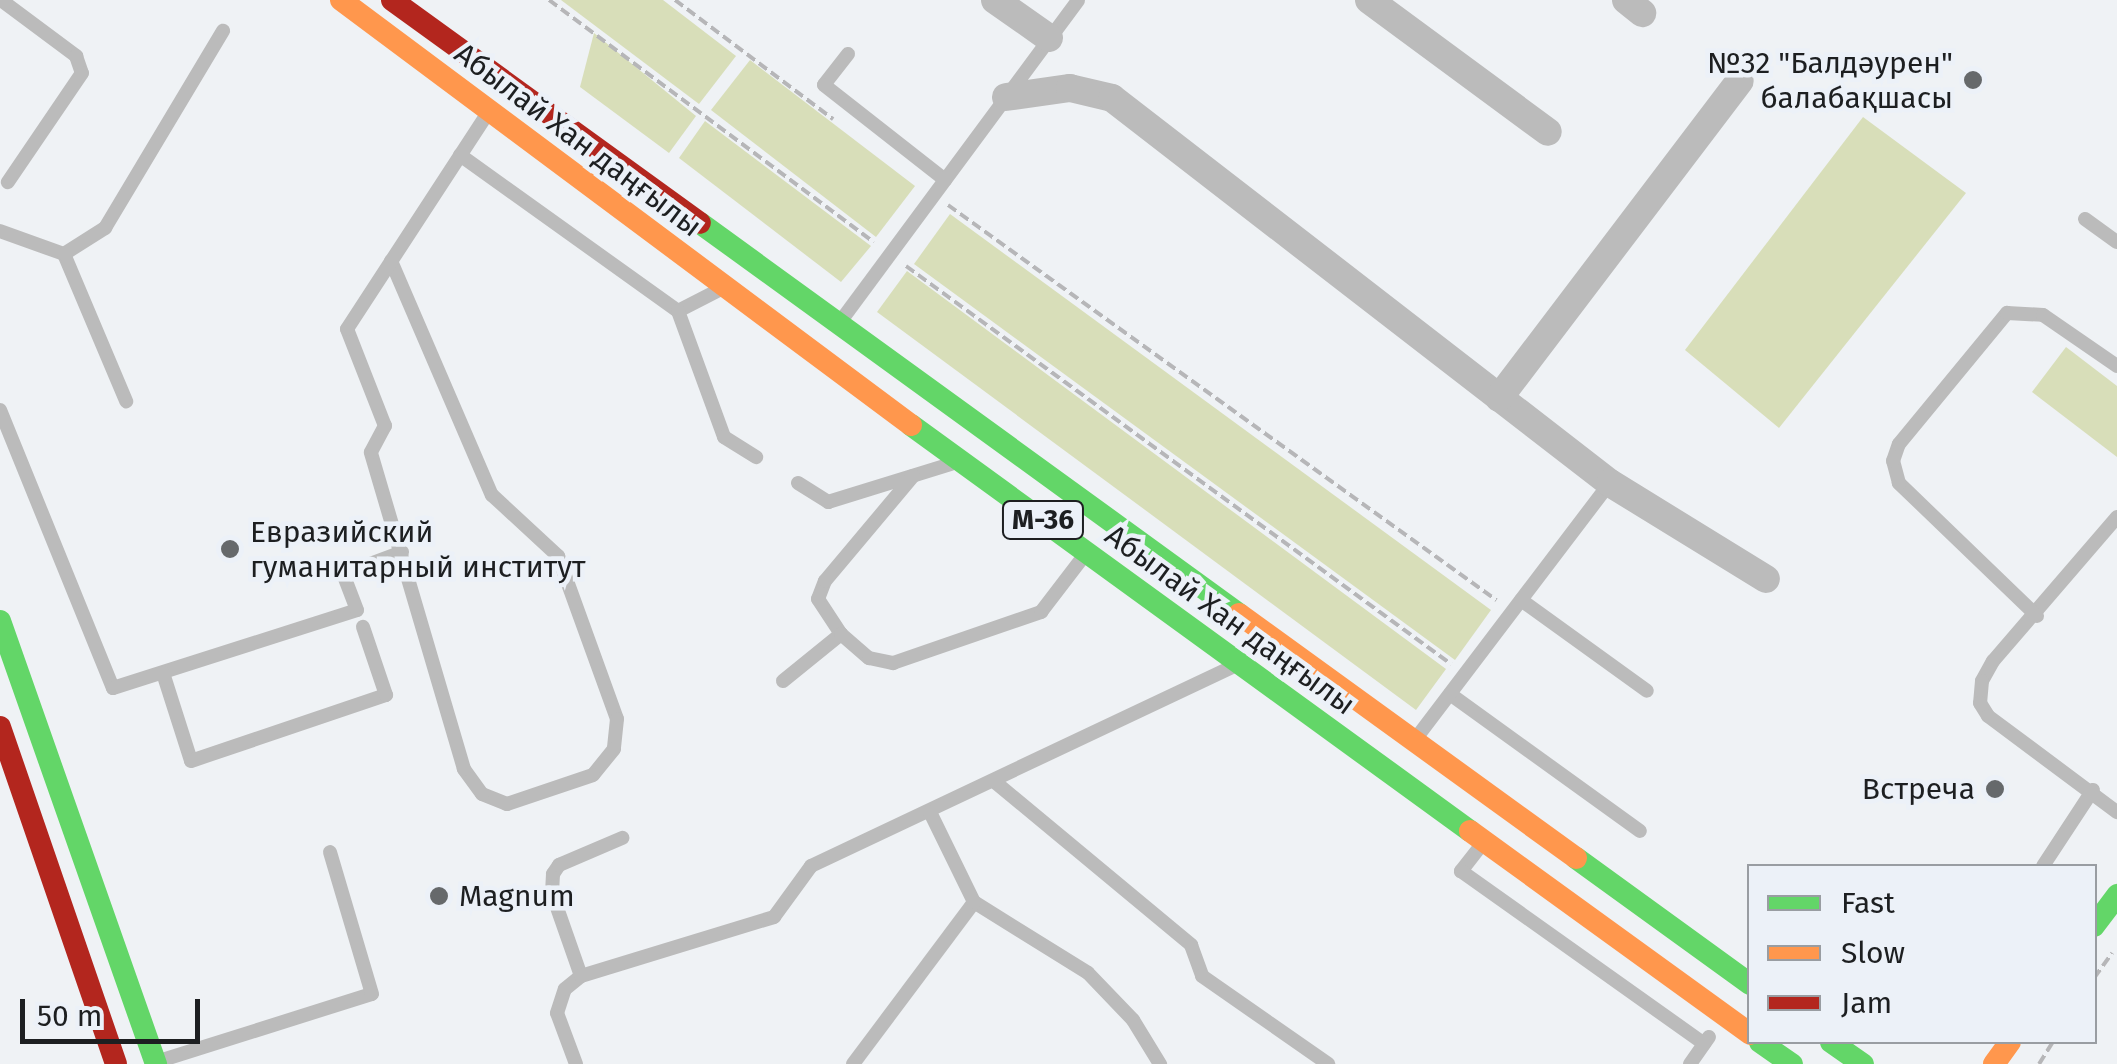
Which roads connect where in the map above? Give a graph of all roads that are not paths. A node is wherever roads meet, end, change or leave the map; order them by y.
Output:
1 (1, 0) edge
2 (340, 0) edge
3 (392, 0) edge
4 (995, 0) edge
5 (1078, 0) edge
6 (1368, 0) edge
7 (222, 31) dead end
8 (1050, 38) junction
9 (848, 54) dead end
10 (1740, 82) dead end
11 (1006, 97) junction
12 (489, 111) junction
13 (1548, 132) dead end
14 (460, 155) junction
15 (945, 180) junction
16 (8, 182) dead end
17 (2085, 219) dead end
18 (0, 231) edge
19 (2117, 242) edge
20 (64, 254) junction
21 (391, 261) junction
22 (725, 287) junction
23 (678, 311) junction
24 (827, 338) junction
25 (2117, 366) edge
26 (1500, 398) junction
27 (126, 401) dead end
28 (0, 413) edge
29 (756, 457) dead end
30 (962, 461) junction
31 (913, 476) junction
32 (798, 483) dead end
33 (1610, 483) junction
34 (2117, 517) edge
35 (402, 552) junction
36 (1086, 552) junction
37 (1766, 579) dead end
38 (1517, 606) junction
39 (2037, 616) junction
40 (0, 621) edge
41 (363, 627) dead end
42 (841, 634) junction
43 (1240, 663) junction
44 (162, 673) junction
45 (783, 681) dead end
46 (1647, 691) dead end
47 (1450, 694) junction
48 (0, 727) edge
49 (1412, 744) junction
50 (995, 782) junction
51 (9, 784) edge
52 (2093, 790) junction
53 (930, 812) junction
54 (2117, 812) edge
55 (1640, 831) dead end
56 (622, 838) dead end
57 (1483, 842) junction
58 (330, 852) dead end
59 (2044, 864) edge
60 (2117, 894) edge
61 (974, 902) junction
62 (2097, 922) edge
63 (581, 976) junction
64 (1747, 982) edge
65 (1724, 1016) junction
66 (1747, 1032) edge
67 (1704, 1044) junction
68 (1763, 1044) edge
69 (1834, 1044) edge
70 (156, 1063) edge
71 (116, 1064) edge
72 (576, 1064) edge
73 (853, 1064) edge
74 (1160, 1064) edge
75 (1328, 1064) edge
76 (1690, 1064) edge
77 (1792, 1064) edge
78 (1863, 1064) edge

1 - 16 lane
2 - 12 main road, Абылай Хан даңғылы / M-36
3 - 24 main road, Абылай Хан даңғылы / M-36
4 - 8 street
5 - 8 lane
6 - 13 street
7 - 20 lane
8 - 11 lane
9 - 15 lane
10 - 26 street
11 - 15 lane
11 - 26 street
12 - 14 lane
12 - 22 main road, Абылай Хан даңғылы / M-36
14 - 21 lane
14 - 23 lane
15 - 24 lane
17 - 19 lane
18 - 20 lane
20 - 27 lane
21 - 35 lane
21 - 35 lane
22 - 23 lane
22 - 24 main road, Абылай Хан даңғылы / M-36
23 - 29 lane
24 - 30 main road, Абылай Хан даңғылы / M-36
24 - 49 main road, Абылай Хан даңғылы / M-36
25 - 39 lane
26 - 33 street
28 - 44 lane
30 - 31 lane
30 - 36 main road, Абылай Хан даңғылы / M-36
31 - 32 lane
31 - 42 lane
33 - 37 street
33 - 38 lane
34 - 39 lane
35 - 44 lane
36 - 42 lane
36 - 43 main road, Абылай Хан даңғылы / M-36
38 - 46 lane
38 - 47 lane
39 - 52 lane
40 - 70 main road
41 - 44 lane
42 - 45 lane
43 - 50 lane
43 - 57 main road, Абылай Хан даңғылы / M-36
47 - 49 lane
47 - 55 lane
48 - 51 main road
49 - 64 main road, Абылай Хан даңғылы / M-36
50 - 53 lane
50 - 75 lane
51 - 71 main road
52 - 54 lane
52 - 59 lane
53 - 61 lane
53 - 63 lane
56 - 63 lane
57 - 65 main road, Абылай Хан даңғылы / M-36
57 - 67 lane
58 - 70 lane
60 - 62 main road
61 - 73 lane
61 - 74 lane
63 - 72 lane
65 - 66 main road, Абылай Хан даңғылы / M-36
65 - 67 lane
67 - 76 lane
68 - 77 main road
69 - 78 main road

